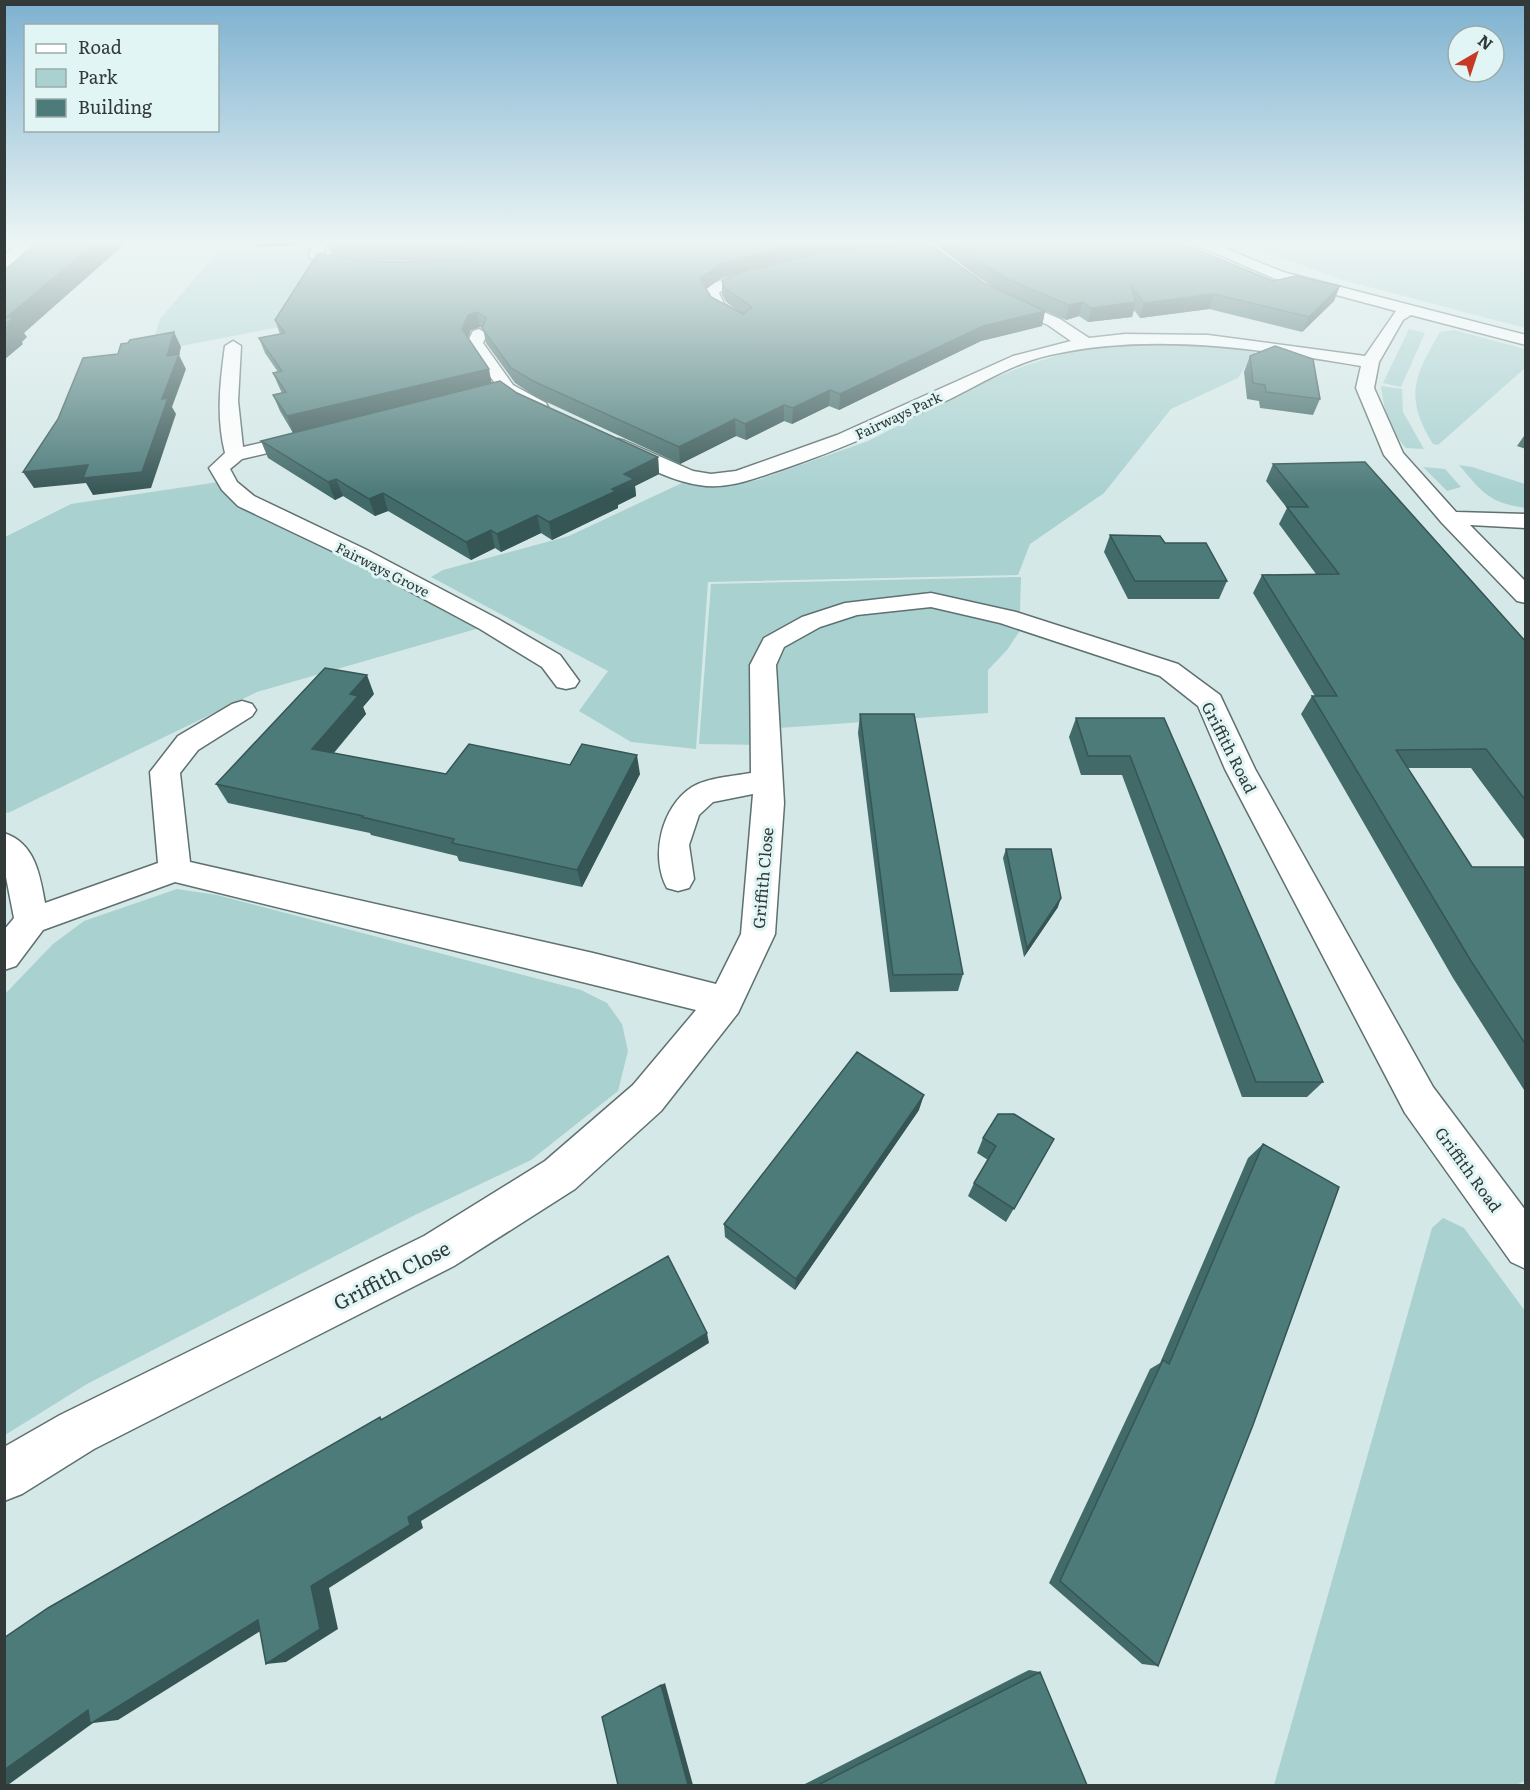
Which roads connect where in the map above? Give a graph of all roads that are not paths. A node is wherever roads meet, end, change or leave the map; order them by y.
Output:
1 (1061, 327) edge
2 (1391, 327) edge
3 (1473, 327) edge
4 (479, 334) edge
5 (1526, 340) edge
6 (1085, 343) junction
7 (233, 346) dead end
8 (1370, 362) junction
9 (507, 389) junction
10 (484, 394) edge
11 (559, 417) edge
12 (332, 432) edge
13 (600, 436) edge
14 (235, 455) junction
15 (1450, 518) junction
16 (1526, 521) edge
17 (1526, 596) edge
18 (566, 681) dead end
19 (764, 707) joint
20 (242, 710) dead end
21 (766, 782) junction
22 (4, 845) edge
23 (174, 870) junction
24 (678, 879) dead end
25 (31, 921) junction
26 (4, 956) edge
27 (725, 1002) junction
28 (1526, 1247) edge
29 (4, 1476) edge

1 - 6 street
2 - 8 street
3 - 5 street
4 - 9 street
6 - 8 street, Fairways Park
6 - 13 street, Fairways Park
7 - 14 street
8 - 15 street
9 - 10 street
9 - 11 street
12 - 14 street
14 - 18 street, Fairways Grove
15 - 16 street
15 - 17 street
19 - 21 street, Griffith Close
19 - 28 street, Griffith Road
20 - 23 street
21 - 24 street
21 - 27 street, Griffith Close
22 - 25 street
23 - 25 street
23 - 27 street
25 - 26 street
27 - 29 street, Griffith Close

